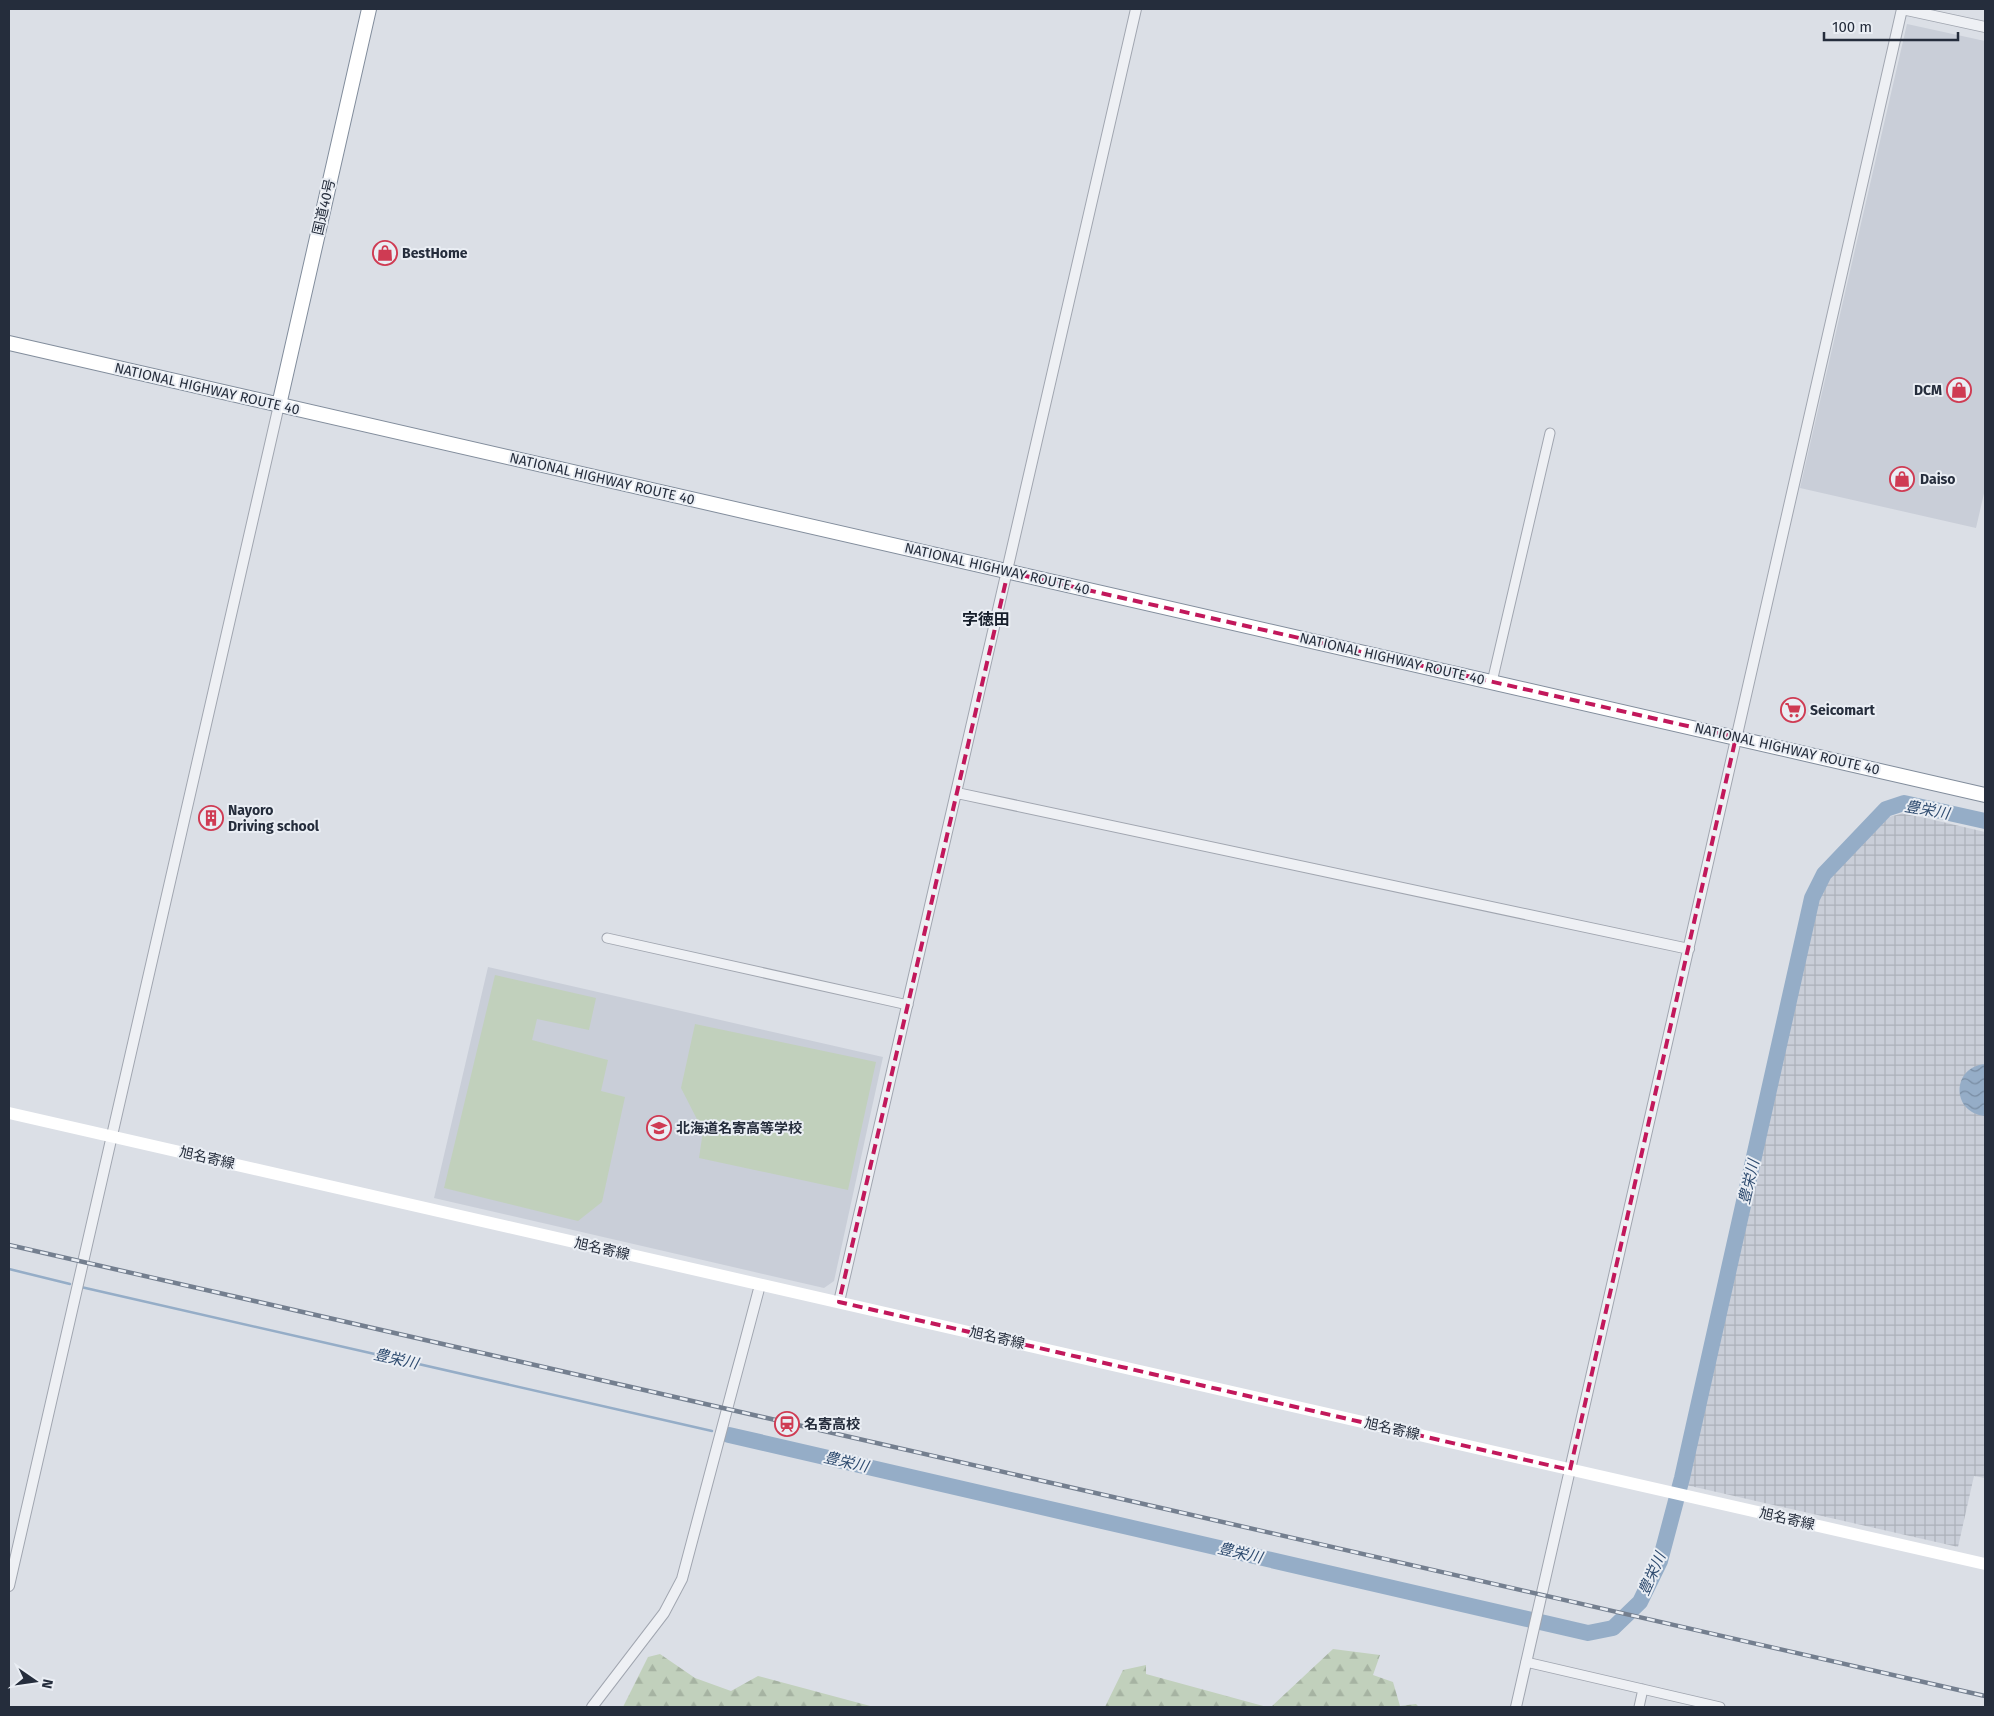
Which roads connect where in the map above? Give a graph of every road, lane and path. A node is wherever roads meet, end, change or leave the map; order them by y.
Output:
1 (369, 9) edge
2 (1136, 9) edge
3 (1902, 9) edge
4 (1985, 27) edge
5 (9, 343) edge
6 (279, 405) junction
7 (1550, 433) dead end
8 (1008, 572) junction
9 (1492, 682) junction
10 (1736, 738) junction
11 (957, 793) junction
12 (1985, 795) edge
13 (608, 938) dead end
14 (1689, 949) junction
15 (908, 1005) junction
16 (9, 1113) edge
17 (111, 1136) junction
18 (760, 1285) junction
19 (840, 1302) junction
20 (1570, 1470) junction
21 (1985, 1564) edge
22 (9, 1586) edge
23 (1526, 1662) junction
24 (1643, 1689) junction
25 (1704, 1706) edge
26 (592, 1707) edge
27 (1516, 1707) edge
28 (1639, 1707) edge
29 (1720, 1707) edge

1 - 6 highway, 国道40号
2 - 8 street
3 - 4 street
3 - 10 street
5 - 6 highway, NATIONAL HIGHWAY ROUTE 40
6 - 8 highway, NATIONAL HIGHWAY ROUTE 40
6 - 17 street
7 - 9 street
8 - 9 highway, NATIONAL HIGHWAY ROUTE 40
8 - 11 street
9 - 10 highway, NATIONAL HIGHWAY ROUTE 40
10 - 12 highway, NATIONAL HIGHWAY ROUTE 40
10 - 14 street
11 - 14 street
11 - 15 street
13 - 15 street
14 - 20 street
15 - 19 street
16 - 17 main road, 旭名寄線
17 - 18 main road, 旭名寄線
17 - 22 street
18 - 19 main road, 旭名寄線
18 - 26 street
19 - 20 main road, 旭名寄線
20 - 21 main road, 旭名寄線
20 - 23 street
23 - 24 street
23 - 27 street
24 - 25 street
24 - 28 street
25 - 29 street

